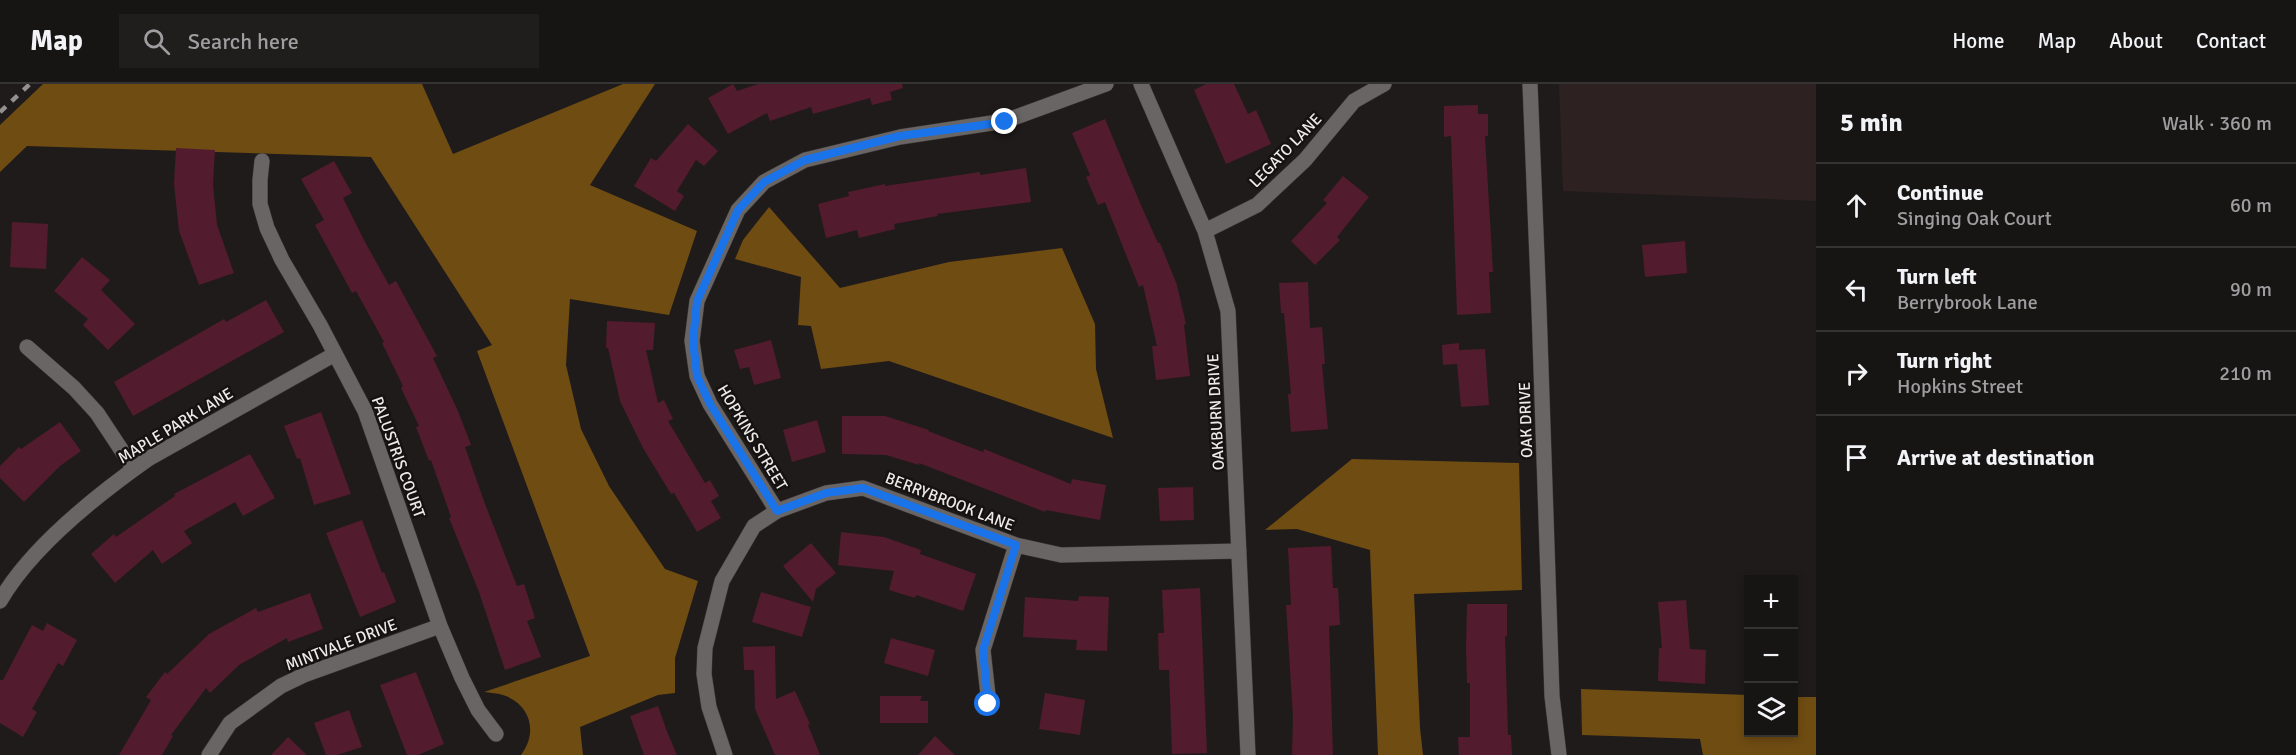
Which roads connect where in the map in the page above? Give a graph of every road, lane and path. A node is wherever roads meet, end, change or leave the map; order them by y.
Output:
1 (1106, 84) edge
2 (1141, 84) edge
3 (1384, 84) edge
4 (1530, 84) edge
5 (262, 161) dead end
6 (1205, 231) junction
7 (27, 347) dead end
8 (335, 354) junction
9 (134, 469) junction
10 (777, 511) junction
11 (1016, 545) junction
12 (1239, 551) junction
13 (0, 601) edge
14 (440, 626) junction
15 (988, 704) dead end
16 (496, 734) dead end
17 (209, 755) edge
18 (725, 755) edge
19 (1248, 755) edge
20 (1559, 755) edge

1 - 10 street, HOPKINS STREET
2 - 6 street, OAKBURN DRIVE
3 - 6 street, LEGATO LANE
4 - 20 street, OAK DRIVE
5 - 8 street, PALUSTRIS COURT
6 - 12 street, OAKBURN DRIVE
7 - 9 street
8 - 9 street, MAPLE PARK LANE
8 - 14 street, PALUSTRIS COURT
9 - 13 street, MAPLE PARK LANE
10 - 11 street, BERRYBROOK LANE
10 - 18 street, BERRYBROOK LANE
11 - 12 street, BERRYBROOK LANE
11 - 15 street
12 - 19 street, OAKBURN DRIVE
14 - 16 street, PALUSTRIS COURT
14 - 17 street, MINTVALE DRIVE

